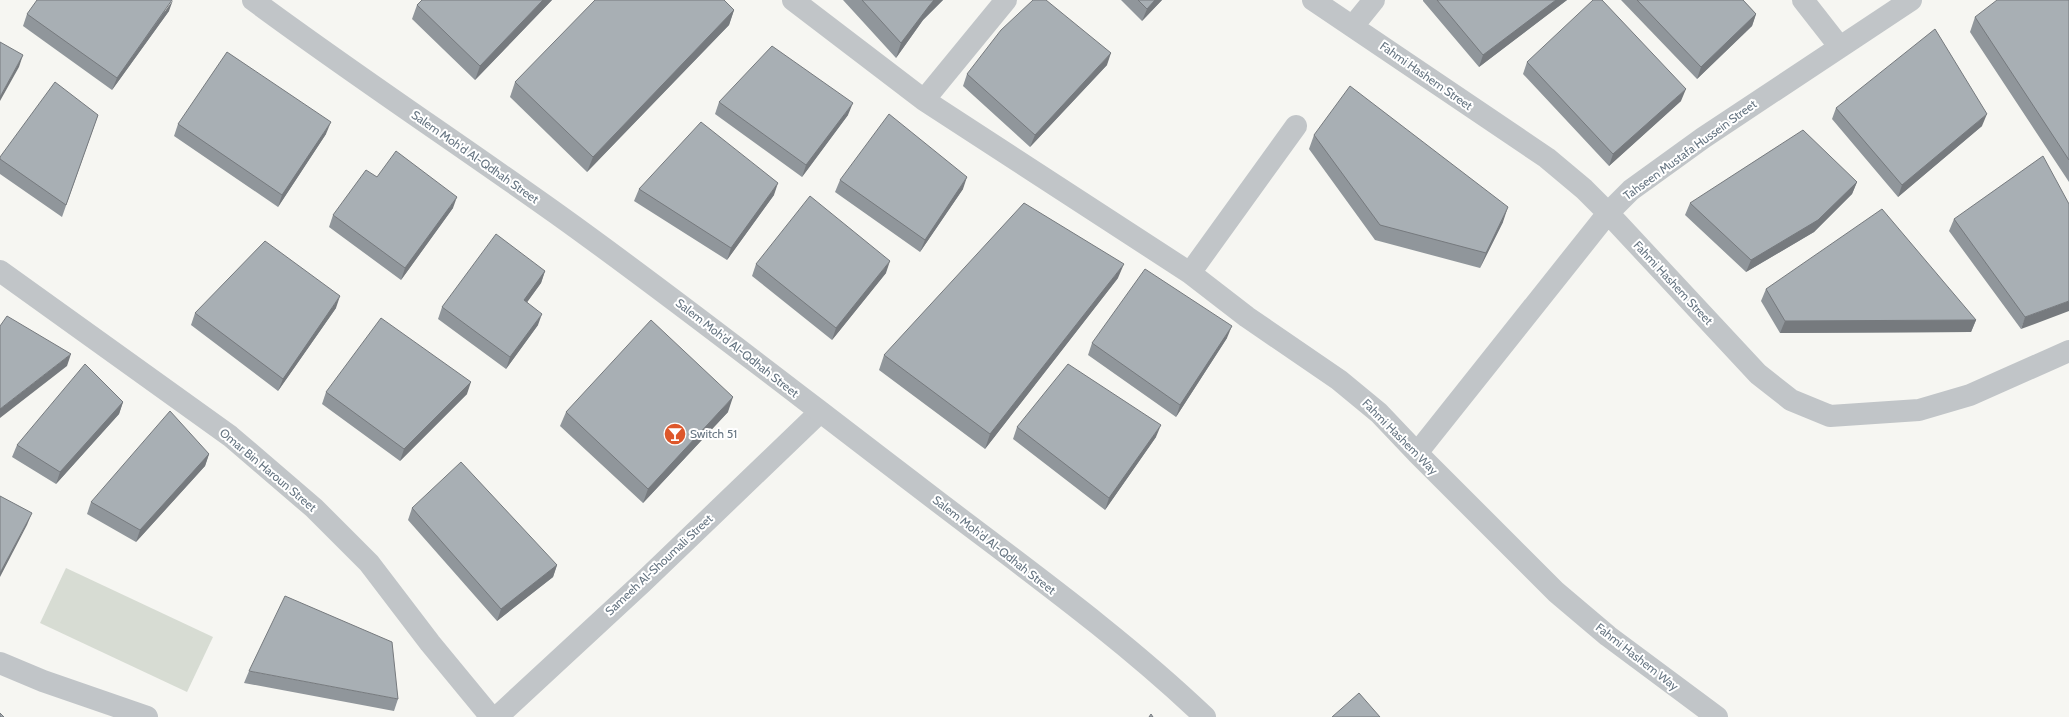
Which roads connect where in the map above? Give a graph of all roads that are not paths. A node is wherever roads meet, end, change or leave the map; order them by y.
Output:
1 (253, 0) edge
2 (793, 0) edge
3 (1006, 0) edge
4 (1313, 0) edge
5 (1374, 0) edge
6 (1803, 0) edge
7 (1910, 0) edge
8 (1353, 26) junction
9 (1839, 46) junction
10 (924, 100) junction
11 (1296, 126) dead end
12 (1608, 213) junction
13 (0, 271) edge
14 (1190, 273) junction
15 (2069, 351) edge
16 (820, 412) junction
17 (1417, 453) junction
18 (0, 663) edge
19 (147, 717) edge
20 (491, 717) edge
21 (498, 717) edge
22 (1205, 717) edge
23 (1717, 717) edge

1 - 16 street, Salem Moh'd Al-Qdhah Street
2 - 10 street, Fahmi Hashem Way
3 - 10 street
4 - 8 street, Fahmi Hashem Street
5 - 8 street
6 - 9 street
7 - 9 street, Tahseen Mustafa Hussein Street
8 - 12 street, Fahmi Hashem Street
9 - 12 street, Tahseen Mustafa Hussein Street
10 - 14 street, Fahmi Hashem Way
11 - 14 street
12 - 15 street, Fahmi Hashem Street
12 - 17 street, Tahseen Mustafa Hussein Street
13 - 20 street, Omar Bin Haroun Street
14 - 17 street, Fahmi Hashem Way
16 - 21 street, Sameeh Al-Shoumali Street
16 - 22 street, Salem Moh'd Al-Qdhah Street
17 - 23 street, Fahmi Hashem Way
18 - 19 street

